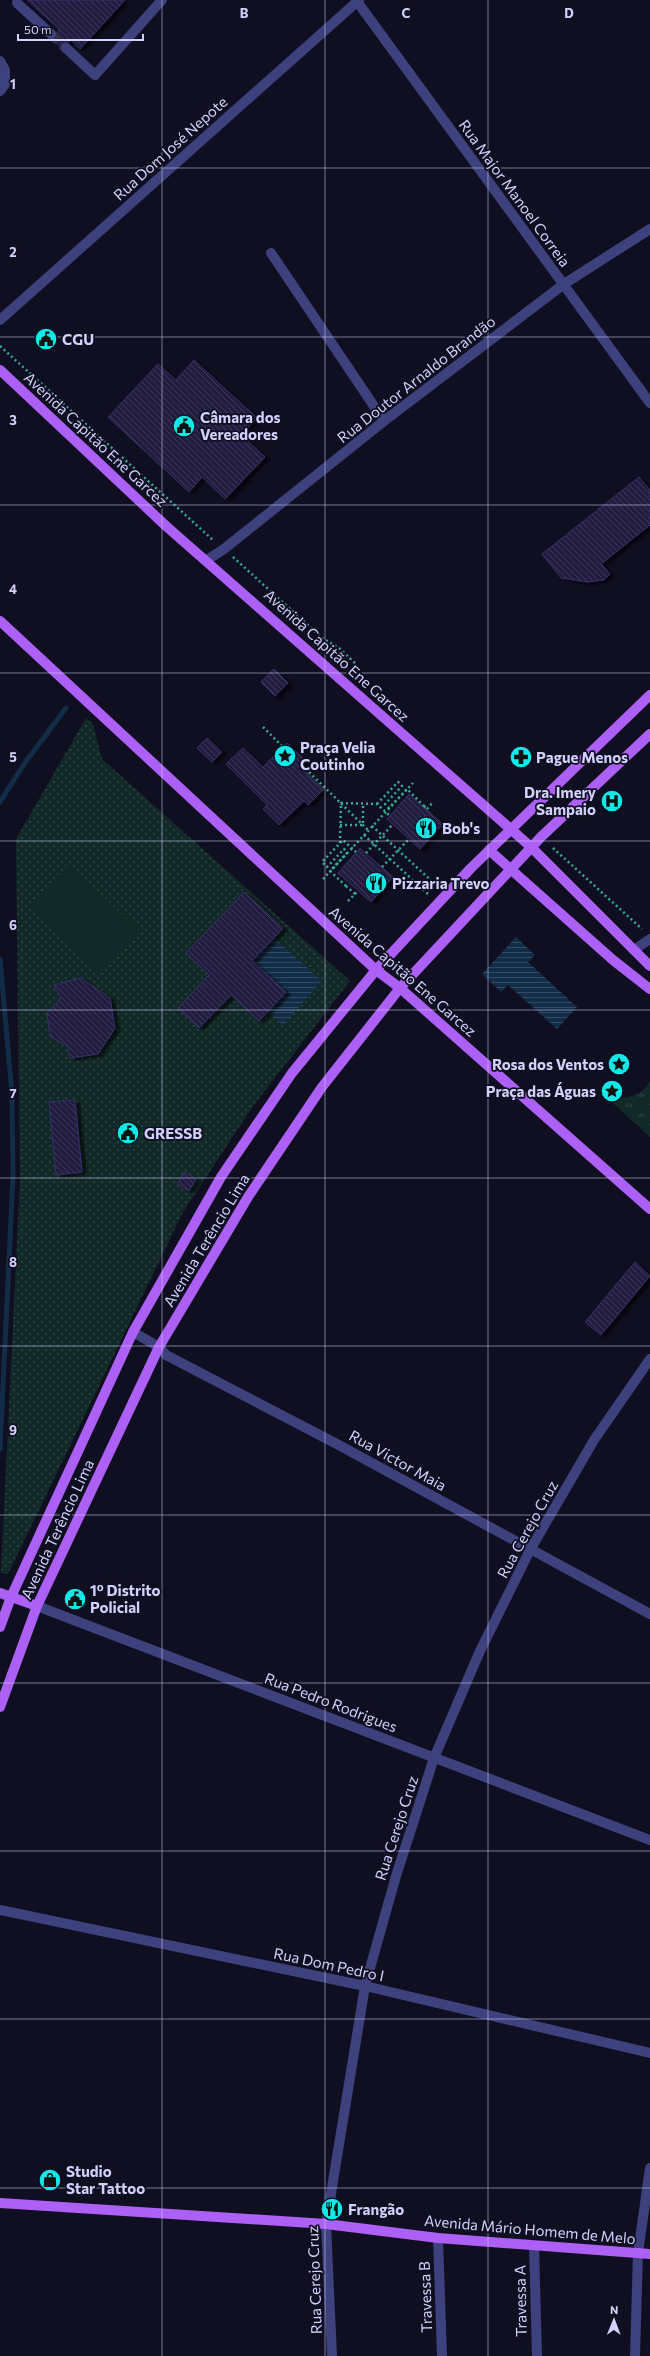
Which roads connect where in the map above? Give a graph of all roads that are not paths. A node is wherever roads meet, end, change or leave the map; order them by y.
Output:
1 (162, 0) edge
2 (358, 1) edge
3 (17, 2) dead end
4 (51, 34) tunnel mouth
5 (66, 48) tunnel mouth
6 (0, 61) edge
7 (0, 91) edge
8 (650, 229) edge
9 (272, 253) dead end
10 (564, 284) junction
11 (0, 320) edge
12 (0, 370) edge
13 (650, 403) edge
14 (384, 421) junction
15 (206, 560) junction
16 (0, 621) edge
17 (650, 695) edge
18 (650, 734) edge
19 (510, 828) junction
20 (531, 847) junction
21 (489, 850) junction
22 (511, 869) junction
23 (647, 935) edge
24 (634, 950) junction
25 (650, 966) edge
26 (376, 970) junction
27 (400, 988) junction
28 (650, 989) edge
29 (650, 1209) edge
30 (133, 1332) junction
31 (159, 1347) junction
32 (650, 1359) edge
33 (530, 1550) junction
34 (6, 1595) edge
35 (37, 1606) junction
36 (650, 1614) edge
37 (0, 1627) edge
38 (0, 1707) edge
39 (434, 1758) junction
40 (650, 1840) edge
41 (0, 1910) edge
42 (366, 1986) junction
43 (650, 2053) edge
44 (650, 2168) edge
45 (0, 2203) edge
46 (326, 2224) junction
47 (438, 2238) junction
48 (534, 2246) junction
49 (638, 2253) junction
50 (650, 2254) edge
51 (332, 2356) edge
52 (442, 2356) edge
53 (537, 2356) edge
54 (634, 2356) edge

1 - 5 street
2 - 10 street, Rua Major Manoel Correia
2 - 11 street, Rua Dom José Nepote
3 - 4 street
6 - 7 street
8 - 10 street, Rua Doutor Arnaldo Brandão
9 - 14 street
10 - 13 street, Rua Major Manoel Correia
10 - 14 street, Rua Doutor Arnaldo Brandão
12 - 15 main road, Avenida Capitão Ene Garcez
14 - 15 street, Rua Doutor Arnaldo Brandão
15 - 19 main road, Avenida Capitão Ene Garcez
16 - 26 main road, Avenida Capitão Ene Garcez
17 - 19 main road, Avenida Terêncio Lima
18 - 20 main road, Avenida Terêncio Lima
19 - 20 main road, Avenida Capitão Ene Garcez
19 - 21 main road, Avenida Terêncio Lima
20 - 22 main road, Avenida Terêncio Lima
20 - 24 main road, Avenida Capitão Ene Garcez
21 - 22 main road
21 - 26 main road, Avenida Terêncio Lima
22 - 27 main road, Avenida Terêncio Lima
22 - 28 main road
23 - 24 street
24 - 25 main road, Avenida Capitão Ene Garcez
26 - 27 main road, Avenida Capitão Ene Garcez
26 - 30 main road, Avenida Terêncio Lima
27 - 29 main road, Avenida Capitão Ene Garcez
27 - 31 main road, Avenida Terêncio Lima
30 - 31 street, Rua Victor Maia
30 - 34 main road, Avenida Terêncio Lima
31 - 33 street, Rua Victor Maia
31 - 35 main road, Avenida Terêncio Lima
32 - 33 street, Rua Cerejo Cruz
33 - 36 street, Rua Victor Maia
33 - 39 street, Rua Cerejo Cruz
34 - 35 main road, Rua Pedro Rodrigues
34 - 37 main road, Avenida Terêncio Lima
35 - 38 main road, Avenida Terêncio Lima
35 - 39 street, Rua Pedro Rodrigues
39 - 40 street, Rua Pedro Rodrigues
39 - 42 street, Rua Cerejo Cruz
41 - 42 street, Rua Dom Pedro I
42 - 43 street, Rua Dom Pedro I
42 - 46 street, Rua Cerejo Cruz
44 - 49 street
45 - 46 main road, Avenida Mário Homem de Melo
46 - 47 main road, Avenida Mário Homem de Melo
46 - 51 street, Rua Cerejo Cruz
47 - 48 main road, Avenida Mário Homem de Melo
47 - 52 street, Travessa B
48 - 49 main road, Avenida Mário Homem de Melo
48 - 53 street, Travessa A
49 - 50 main road, Avenida Mário Homem de Melo
49 - 54 street

